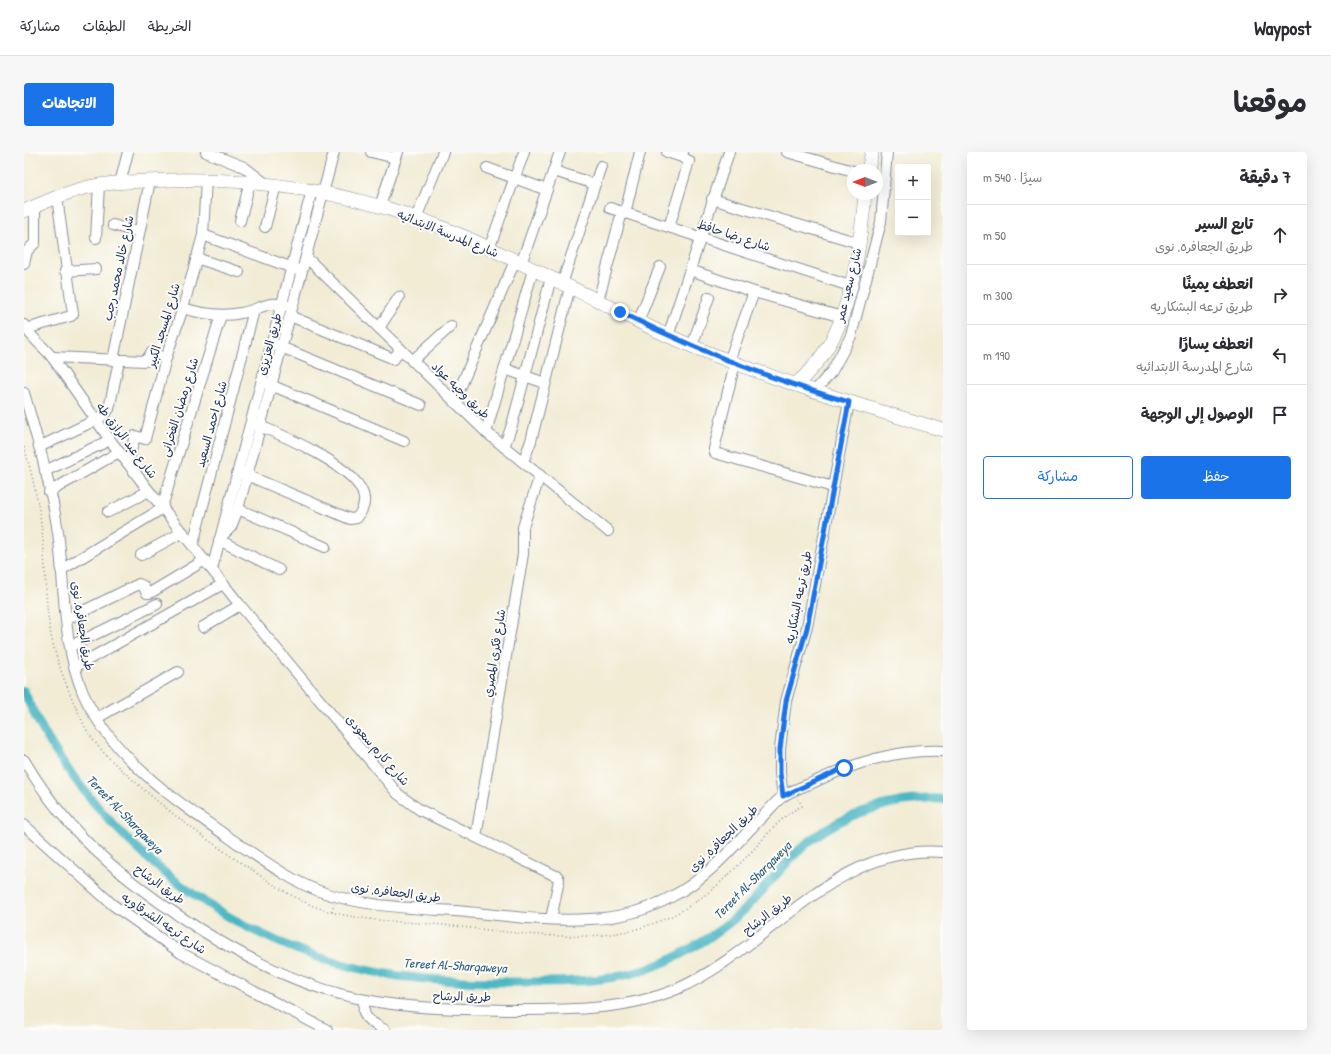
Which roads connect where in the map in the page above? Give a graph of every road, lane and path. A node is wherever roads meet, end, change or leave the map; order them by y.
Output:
1 (128, 152) edge
2 (206, 152) edge
3 (334, 152) edge
4 (371, 152) edge
5 (443, 152) edge
6 (524, 152) edge
7 (560, 152) edge
8 (640, 152) edge
9 (667, 152) edge
10 (729, 152) edge
11 (787, 152) edge
12 (872, 152) edge
13 (887, 152) edge
14 (682, 154) edge
15 (397, 155) edge
16 (869, 164) edge
17 (600, 166) dead end
18 (487, 168) dead end
19 (847, 169) edge
20 (554, 171) junction
21 (514, 178) junction
22 (206, 179) junction
23 (150, 181) junction
24 (250, 182) junction
25 (120, 183) junction
26 (271, 184) junction
27 (594, 184) junction
28 (99, 185) junction
29 (547, 190) junction
30 (318, 191) junction
31 (56, 197) junction
32 (712, 200) junction
33 (864, 200) edge
34 (380, 206) junction
35 (30, 208) edge
36 (610, 208) dead end
37 (623, 213) junction
38 (416, 218) junction
39 (240, 221) dead end
40 (113, 225) dead end
41 (265, 227) dead end
42 (669, 227) junction
43 (140, 230) junction
44 (203, 235) junction
45 (700, 237) junction
46 (96, 238) dead end
47 (858, 243) junction
48 (489, 249) junction
49 (196, 258) junction
50 (306, 258) junction
51 (24, 264) edge
52 (523, 265) junction
53 (660, 267) dead end
54 (292, 268) junction
55 (96, 269) dead end
56 (690, 270) junction
57 (65, 271) junction
58 (302, 271) junction
59 (239, 272) dead end
60 (561, 283) junction
61 (850, 286) junction
62 (754, 292) junction
63 (399, 297) dead end
64 (709, 297) dead end
65 (598, 301) junction
66 (183, 308) junction
67 (254, 310) junction
68 (288, 310) junction
69 (221, 315) junction
70 (842, 317) junction
71 (638, 322) junction
72 (451, 326) dead end
73 (25, 327) edge
74 (379, 328) junction
75 (668, 336) junction
76 (277, 346) junction
77 (692, 346) junction
78 (400, 349) junction
79 (52, 357) junction
80 (166, 358) junction
81 (116, 361) junction
82 (412, 361) junction
83 (732, 362) junction
84 (504, 369) junction
85 (524, 376) junction
86 (267, 383) junction
87 (545, 383) junction
88 (795, 385) junction
89 (814, 392) junction
90 (24, 393) edge
91 (454, 402) junction
92 (849, 402) junction
93 (421, 405) dead end
94 (96, 419) junction
95 (256, 425) junction
96 (943, 430) edge
97 (486, 432) junction
98 (110, 440) junction
99 (404, 441) dead end
100 (24, 447) edge
101 (39, 447) junction
102 (504, 447) junction
103 (120, 452) junction
104 (523, 462) junction
105 (128, 463) junction
106 (45, 471) junction
107 (243, 473) junction
108 (540, 475) junction
109 (833, 487) junction
110 (149, 491) junction
111 (49, 492) junction
112 (162, 507) junction
113 (238, 509) junction
114 (108, 512) dead end
115 (608, 531) dead end
116 (183, 532) junction
117 (220, 539) junction
118 (193, 544) junction
119 (325, 546) dead end
120 (141, 555) dead end
121 (205, 560) junction
122 (212, 569) junction
123 (61, 570) junction
124 (279, 570) dead end
125 (223, 584) junction
126 (157, 604) dead end
127 (240, 605) junction
128 (67, 619) junction
129 (203, 627) dead end
130 (71, 646) junction
131 (75, 667) junction
132 (178, 672) dead end
133 (97, 718) junction
134 (943, 751) edge
135 (24, 760) edge
136 (783, 796) junction
137 (802, 806) dead end
138 (24, 825) edge
139 (476, 837) junction
140 (943, 852) edge
141 (551, 919) junction
142 (366, 1000) junction
143 (327, 1030) edge
144 (385, 1030) edge

1 - 25 street
2 - 26 street
3 - 30 street, طريق العزيزى
4 - 15 street
5 - 38 street
6 - 21 street
7 - 20 street
8 - 37 street
9 - 14 street
10 - 32 street
11 - 19 street
12 - 16 street
13 - 89 street
14 - 42 street
15 - 34 street
17 - 27 street
18 - 21 street
20 - 27 street
20 - 29 street
21 - 29 street
21 - 48 street
22 - 23 street, شارع المدرسة الابتدائيه
22 - 24 street, شارع المدرسة الابتدائيه
22 - 44 street, شارع المسجد الكبير
23 - 25 street, شارع المدرسة الابتدائيه
23 - 43 street, شارع خالد محمد رجب
24 - 26 street, شارع المدرسة الابتدائيه
24 - 39 street
25 - 28 street, شارع المدرسة الابتدائيه
26 - 30 street, شارع المدرسة الابتدائيه
26 - 41 street
27 - 60 street
28 - 31 street, شارع المدرسة الابتدائيه
28 - 46 street
29 - 52 street
30 - 34 street, شارع المدرسة الابتدائيه
30 - 50 street, طريق العزيزى
30 - 54 street, طريق العزيزى
31 - 35 street, شارع المدرسة الابتدائيه
31 - 57 street
32 - 45 street
32 - 47 street
33 - 47 street, شارع سعيد عمر
34 - 38 street, شارع المدرسة الابتدائيه
35 - 51 street
36 - 37 street, شارع رضا حافظ
37 - 42 street, شارع رضا حافظ
37 - 65 street
38 - 48 street, شارع المدرسة الابتدائيه
40 - 43 street
42 - 45 street, شارع رضا حافظ
43 - 81 street, شارع خالد محمد رجب
44 - 49 street, شارع المسجد الكبير
44 - 54 street
45 - 56 street
45 - 61 street, شارع رضا حافظ
47 - 61 street, شارع سعيد عمر
48 - 52 street, شارع المدرسة الابتدائيه
49 - 59 street
49 - 66 street, شارع المسجد الكبير
50 - 58 street, طريق العزيزى
50 - 74 street, طريق وجيه عواد
52 - 60 street, شارع المدرسة الابتدائيه
52 - 84 street
52 - 91 street
53 - 71 street
54 - 58 street
54 - 68 street, طريق العزيزى
55 - 57 street
56 - 62 street
56 - 75 street
57 - 73 street
58 - 68 street, طريق العزيزى
60 - 65 street, شارع المدرسة الابتدائيه
60 - 85 street
60 - 87 street
61 - 70 street, شارع سعيد عمر
62 - 70 street
62 - 83 street
63 - 74 street
64 - 77 street
65 - 71 street, شارع المدرسة الابتدائيه
66 - 69 street
66 - 80 street, شارع المسجد الكبير
67 - 68 street
67 - 69 street
67 - 118 street, شارع احمد السعيد
68 - 76 street, طريق العزيزى
68 - 76 street, طريق العزيزى
68 - 78 street
69 - 112 street, شارع رمضان الفخرانى
70 - 88 street, شارع سعيد عمر
71 - 75 street, شارع المدرسة الابتدائيه
72 - 82 street
73 - 79 street, شارع عبد الرازق طه
74 - 78 street, طريق وجيه عواد
75 - 77 street, شارع المدرسة الابتدائيه
76 - 86 street, طريق العزيزى
76 - 93 street
77 - 83 street, شارع المدرسة الابتدائيه
78 - 82 street, طريق وجيه عواد
79 - 81 street
79 - 94 street, شارع عبد الرازق طه
80 - 81 street
80 - 105 street, شارع المسجد الكبير
81 - 94 street, شارع خالد محمد رجب
82 - 91 street, طريق وجيه عواد
83 - 88 street, شارع المدرسة الابتدائيه
83 - 109 street
84 - 85 street
84 - 97 street
85 - 87 street
85 - 102 street
86 - 95 street, طريق العزيزى
86 - 99 street
87 - 104 street
88 - 89 street, شارع المدرسة الابتدائيه
89 - 92 street, شارع المدرسة الابتدائيه
90 - 101 street, طريق الجعافره, نوى
91 - 97 street, طريق وجيه عواد
92 - 96 street, شارع المدرسة الابتدائيه
92 - 109 street, طريق ترعه البشكاريه
94 - 98 street, شارع عبد الرازق طه
94 - 101 street, شارع خالد محمد رجب
95 - 107 street, طريق العزيزى
95 - 107 street
97 - 102 street, طريق وجيه عواد
98 - 103 street, شارع عبد الرازق طه
98 - 106 street
100 - 137 path
101 - 106 street, طريق الجعافره, نوى
102 - 104 street, طريق وجيه عواد
103 - 105 street, شارع عبد الرازق طه
103 - 111 street
104 - 108 street, طريق وجيه عواد
105 - 110 street, شارع عبد الرازق طه
106 - 111 street, طريق الجعافره, نوى
107 - 113 street, طريق العزيزى
107 - 117 street, طريق العزيزى
108 - 115 street, طريق وجيه عواد
108 - 139 street, شارع فكرى المصري
109 - 136 street, طريق ترعه البشكاريه
110 - 112 street, شارع عبد الرازق طه
110 - 114 street
111 - 123 street, طريق الجعافره, نوى
112 - 116 street, شارع عبد الرازق طه
112 - 123 street
113 - 117 street, طريق العزيزى
113 - 119 street
116 - 118 street, شارع عبد الرازق طه
116 - 120 street
117 - 122 street, طريق العزيزى
117 - 124 street
118 - 121 street, شارع عبد الرازق طه
121 - 122 street, شارع عبد الرازق طه
121 - 128 street
122 - 125 street, شارع كارم سعودى
123 - 128 street, طريق الجعافره, نوى
125 - 127 street, شارع كارم سعودى
125 - 131 street
126 - 130 street
127 - 129 street
127 - 139 street, شارع كارم سعودى
128 - 130 street, طريق الجعافره, نوى
130 - 131 street, طريق الجعافره, نوى
131 - 133 street, طريق الجعافره, نوى
132 - 133 street
133 - 141 street, طريق الجعافره, نوى
134 - 136 street, طريق الجعافره, نوى
135 - 142 street, طريق الرشاح
136 - 141 street, طريق الجعافره, نوى
138 - 143 street, شارع ترعه الشرقاويه
139 - 141 street, شارع كارم سعودى
140 - 142 street, طريق الرشاح
142 - 144 street

